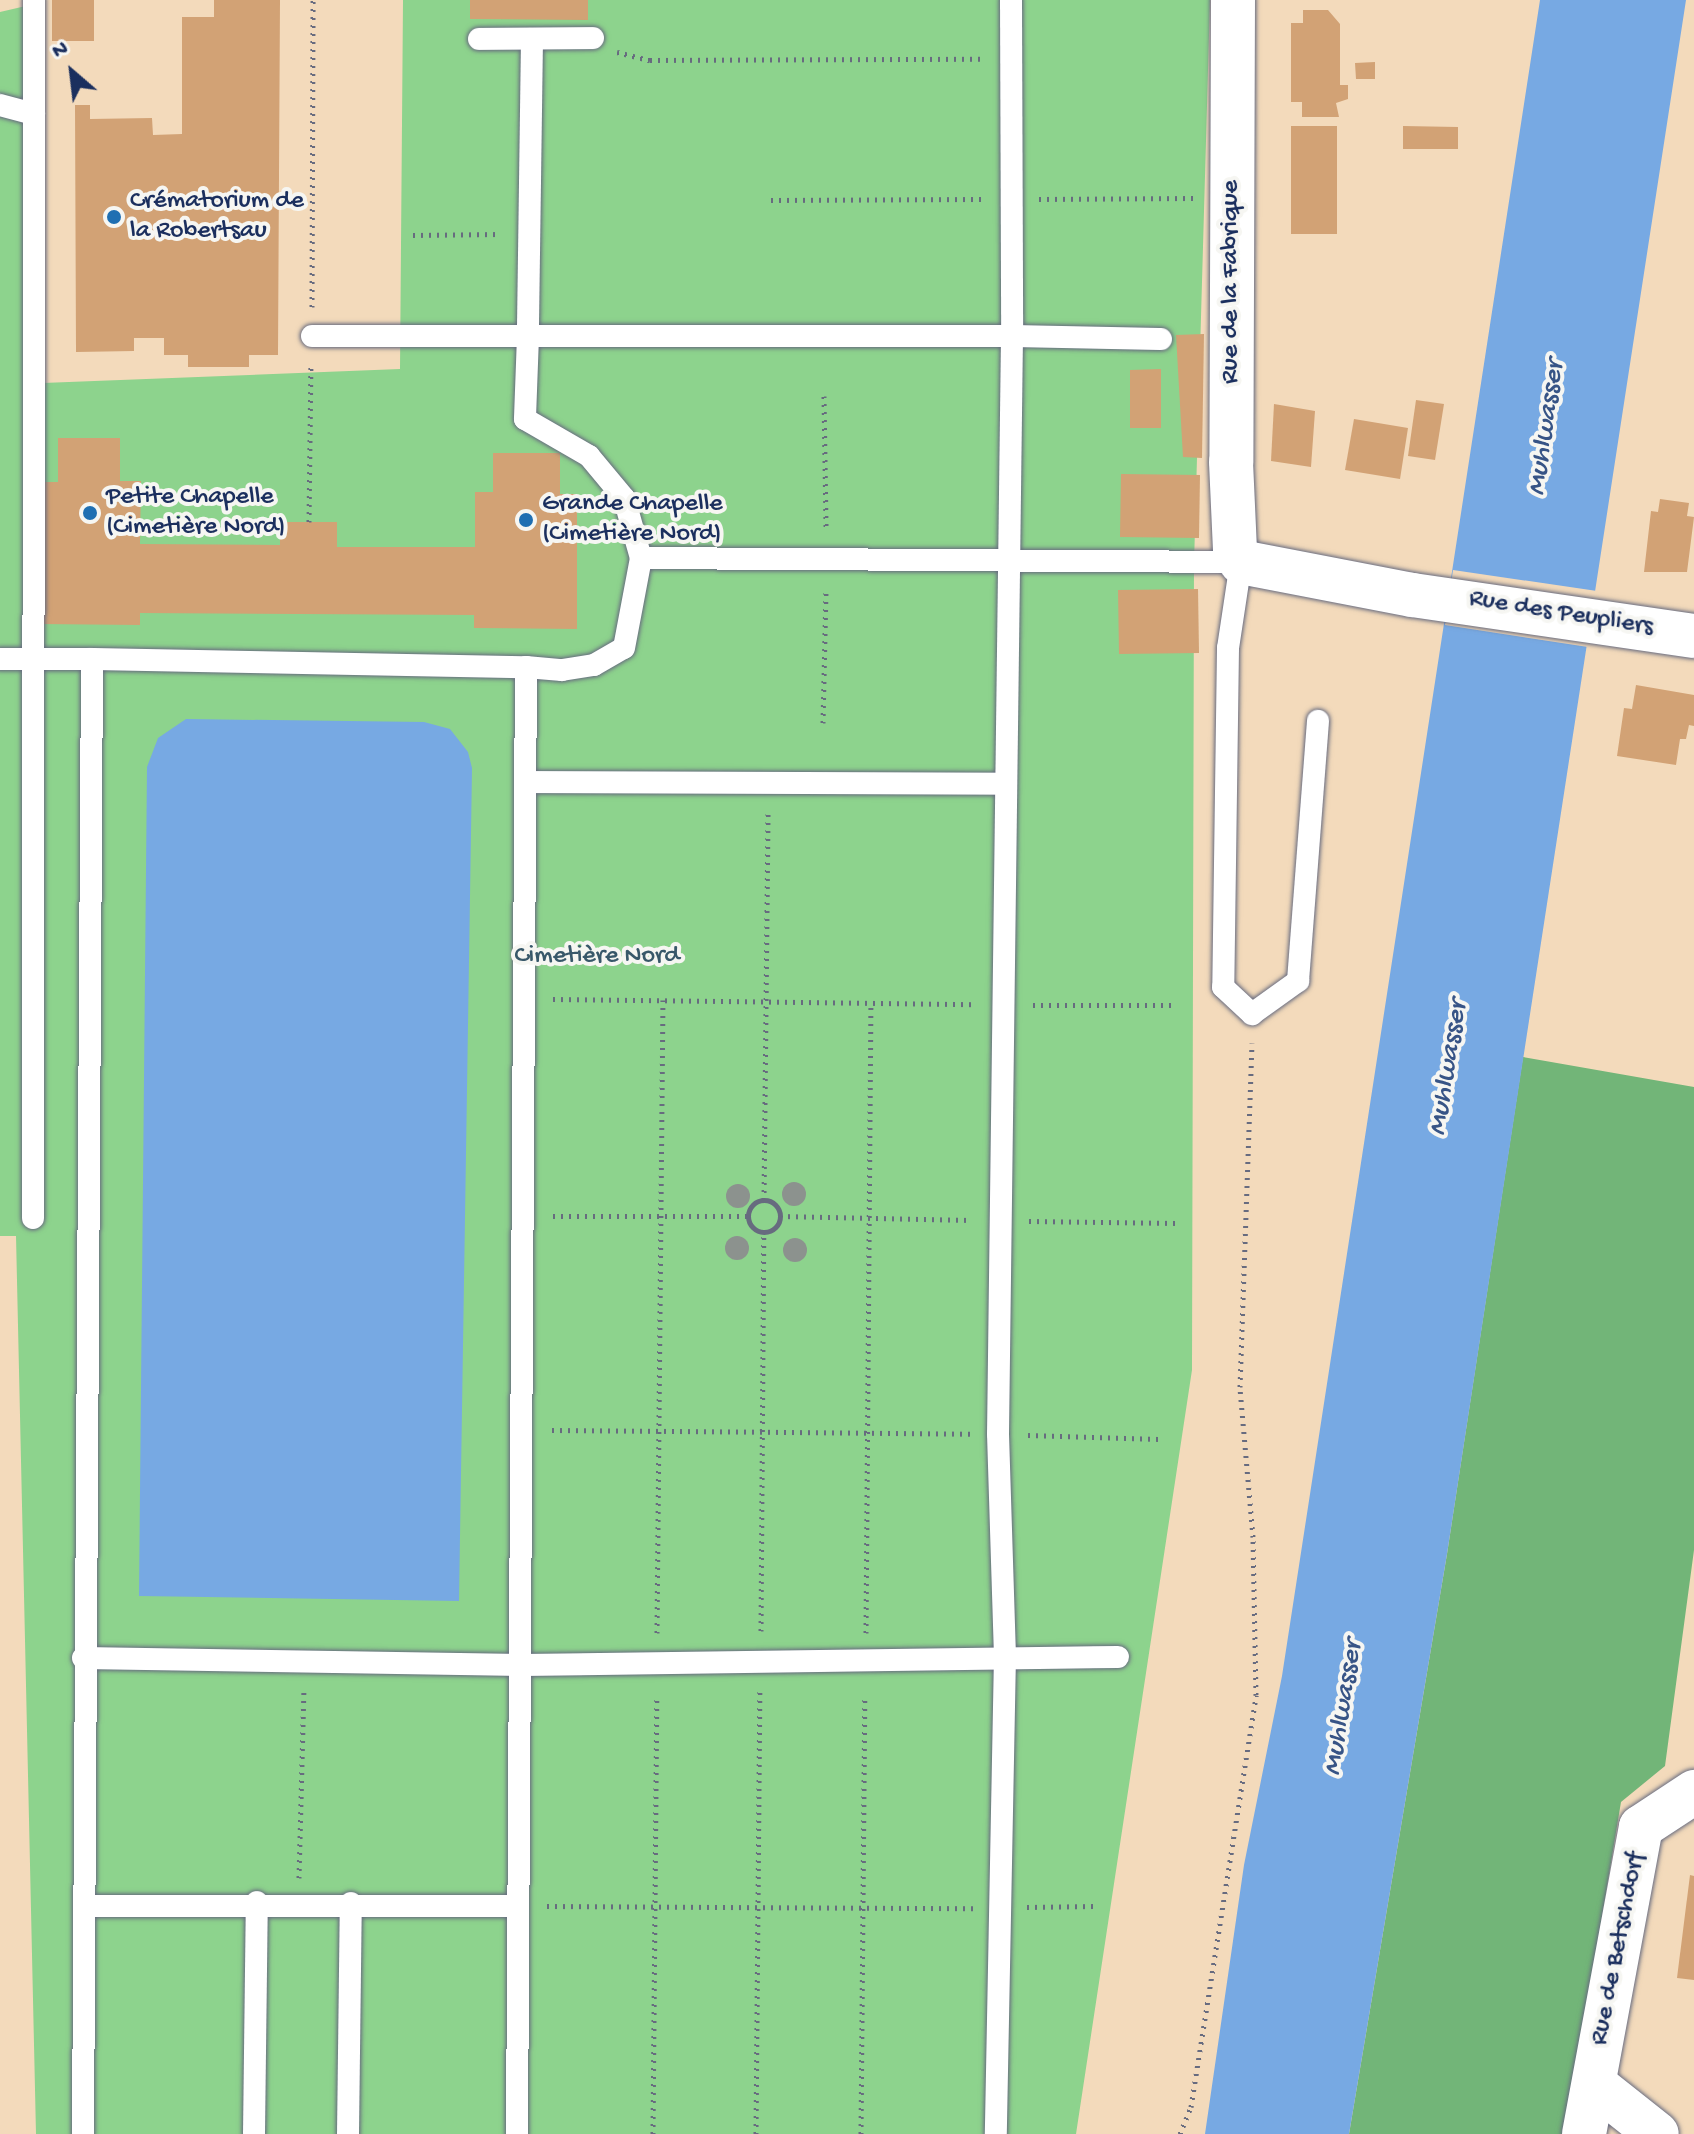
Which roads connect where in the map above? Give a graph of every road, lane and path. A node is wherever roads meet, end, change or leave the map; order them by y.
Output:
1 (34, 0) edge
2 (313, 0) edge
3 (1011, 0) edge
4 (1233, 0) edge
5 (593, 38) joint
6 (479, 39) dead end
7 (532, 39) junction
8 (1011, 59) junction
9 (0, 105) edge
10 (34, 114) junction
11 (1194, 198) dead end
12 (1012, 199) junction
13 (771, 200) dead end
14 (530, 233) junction
15 (413, 235) dead end
16 (312, 336) junction
17 (528, 336) junction
18 (1012, 336) junction
19 (1161, 339) dead end
20 (309, 522) dead end
21 (641, 558) junction
22 (1007, 562) junction
23 (1241, 562) junction
24 (1694, 636) edge
25 (30, 658) junction
26 (0, 659) edge
27 (92, 659) junction
28 (526, 667) junction
29 (1318, 721) dead end
30 (528, 782) junction
31 (768, 783) junction
32 (1005, 784) junction
33 (525, 998) junction
34 (663, 1000) junction
35 (767, 1002) junction
36 (871, 1003) junction
37 (1002, 1005) junction
38 (1176, 1005) dead end
39 (1252, 1014) junction
40 (764, 1200) junction
41 (524, 1216) junction
42 (663, 1216) junction
43 (748, 1216) junction
44 (780, 1216) junction
45 (33, 1218) dead end
46 (867, 1218) junction
47 (1000, 1220) junction
48 (1176, 1223) dead end
49 (764, 1232) junction
50 (523, 1430) junction
51 (659, 1431) junction
52 (762, 1432) junction
53 (866, 1433) junction
54 (998, 1434) junction
55 (1159, 1439) dead end
56 (761, 1632) dead end
57 (657, 1633) dead end
58 (1005, 1655) junction
59 (1118, 1657) dead end
60 (83, 1658) junction
61 (866, 1658) junction
62 (761, 1660) junction
63 (304, 1662) junction
64 (522, 1665) junction
65 (657, 1698) dead end
66 (865, 1699) dead end
67 (1694, 1792) edge
68 (257, 1902) junction
69 (298, 1903) junction
70 (351, 1903) junction
71 (86, 1906) junction
72 (518, 1906) junction
73 (758, 1906) junction
74 (1095, 1906) dead end
75 (655, 1907) junction
76 (862, 1907) junction
77 (1000, 1908) junction
78 (1594, 2084) junction
79 (83, 2134) edge
80 (254, 2134) edge
81 (348, 2134) edge
82 (517, 2134) edge
83 (653, 2134) edge
84 (756, 2134) edge
85 (861, 2134) edge
86 (996, 2134) edge
87 (1180, 2134) edge
88 (1584, 2134) edge
89 (1657, 2134) edge

1 - 10 lane
2 - 16 path
3 - 8 lane
4 - 23 street, Rue de la Fabrique
5 - 7 lane
5 - 8 path
6 - 7 lane
7 - 14 lane
8 - 12 lane
9 - 10 lane
10 - 25 lane
11 - 12 path
12 - 13 path
12 - 18 lane
14 - 15 path
14 - 17 lane
16 - 17 lane
16 - 20 path
17 - 18 lane
17 - 21 lane
18 - 19 lane
18 - 22 lane
21 - 22 lane
21 - 28 lane
22 - 23 lane
22 - 32 lane
23 - 24 street, Rue des Peupliers
23 - 39 lane
25 - 26 lane
25 - 27 lane
25 - 45 lane
27 - 28 lane
27 - 60 lane
28 - 30 lane
29 - 39 lane
30 - 31 lane
30 - 33 lane
31 - 32 lane
31 - 35 path
32 - 37 lane
33 - 34 path
33 - 41 lane
34 - 35 path
34 - 42 path
35 - 36 path
35 - 40 path
36 - 37 path
36 - 46 path
37 - 38 path
37 - 47 lane
39 - 87 path
40 - 43 path
40 - 44 path
41 - 42 path
41 - 50 lane
42 - 43 path
42 - 51 path
43 - 49 path
44 - 46 path
44 - 49 path
46 - 47 path
46 - 53 path
47 - 48 path
47 - 54 lane
49 - 52 path
50 - 51 path
50 - 64 lane
51 - 52 path
51 - 57 path
52 - 53 path
52 - 56 path
53 - 54 path
53 - 61 path
54 - 55 path
54 - 58 lane
58 - 59 lane
58 - 61 lane
58 - 77 lane
60 - 63 lane
60 - 71 lane
61 - 62 lane
62 - 64 lane
62 - 73 path
63 - 64 lane
63 - 69 path
64 - 72 lane
65 - 75 path
66 - 76 path
67 - 78 street, Rue de Betschdorf
68 - 69 lane
68 - 71 lane
68 - 80 lane
69 - 70 lane
70 - 72 lane
70 - 81 lane
71 - 79 lane
72 - 75 path
72 - 82 lane
73 - 75 path
73 - 76 path
73 - 84 path
74 - 77 path
75 - 83 path
76 - 77 path
76 - 85 path
77 - 86 lane
78 - 88 street, Rue de Betschdorf
78 - 89 street

